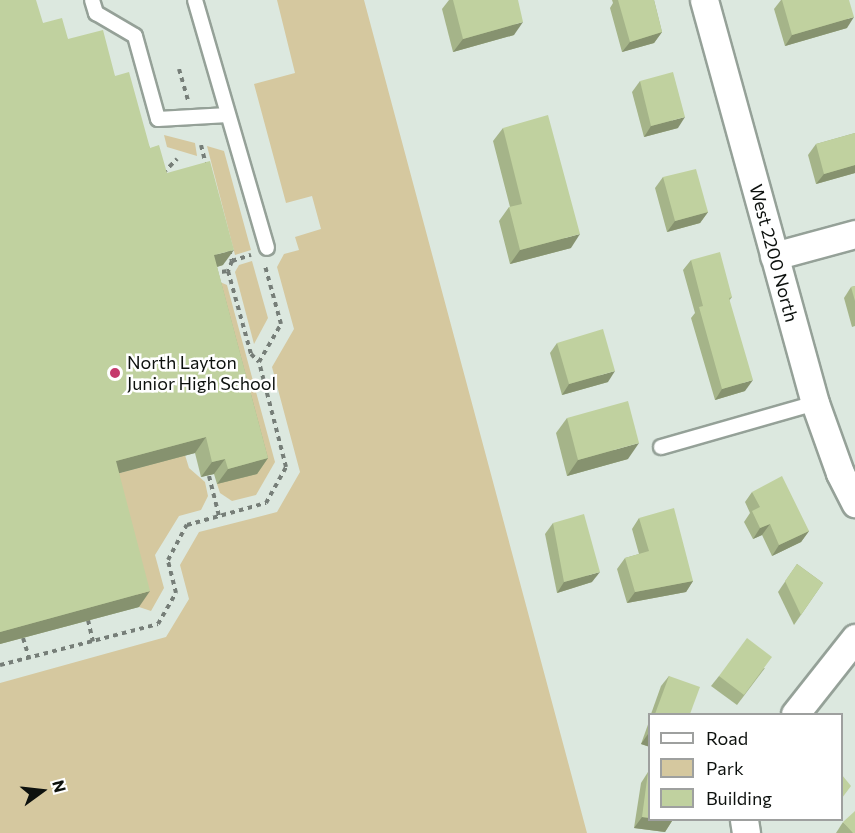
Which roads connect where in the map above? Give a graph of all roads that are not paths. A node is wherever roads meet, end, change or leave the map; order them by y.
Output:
1 (92, 0) edge
2 (195, 0) edge
3 (704, 0) edge
4 (228, 115) junction
5 (855, 234) edge
6 (265, 255) road end
7 (774, 256) junction
8 (815, 403) junction
9 (661, 447) dead end
10 (855, 503) edge
11 (855, 638) edge
12 (796, 713) edge

1 - 4 lane
2 - 4 lane
3 - 7 street, West 2200 North
4 - 6 lane
5 - 7 street
7 - 8 street, West 2200 North
8 - 9 lane
8 - 10 street, West 2200 North
11 - 12 street

